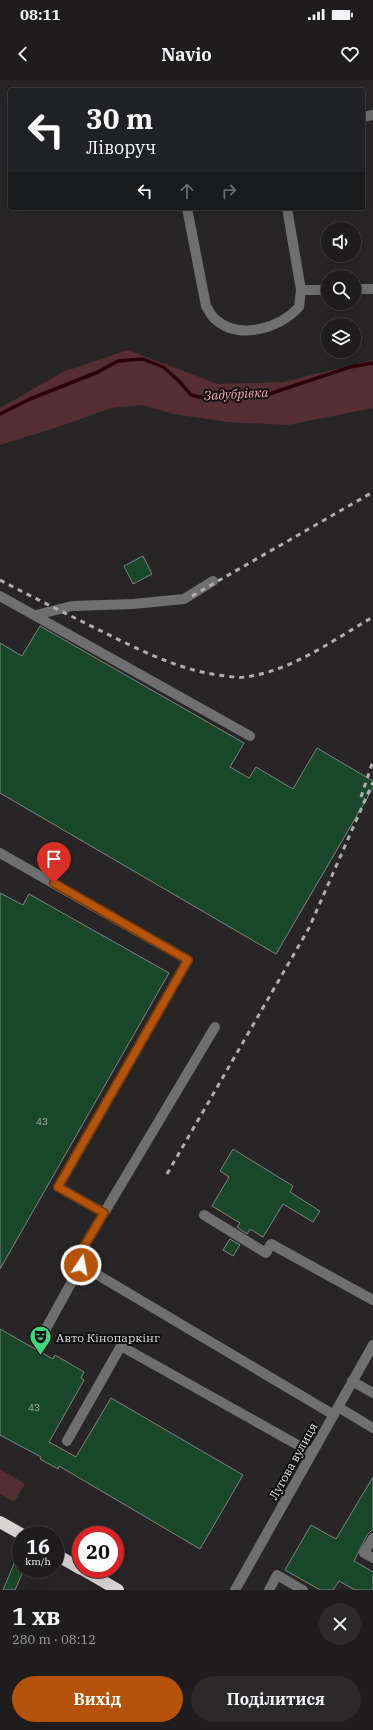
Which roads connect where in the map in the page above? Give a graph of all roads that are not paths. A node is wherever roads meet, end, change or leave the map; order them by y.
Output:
1 (187, 210) edge
2 (287, 210) edge
3 (361, 289) edge
4 (373, 289) edge
5 (301, 290) junction
6 (321, 290) edge
7 (213, 581) dead end
8 (0, 596) edge
9 (36, 615) junction
10 (250, 736) dead end
11 (0, 852) edge
12 (215, 1027) dead end
13 (104, 1213) junction
14 (204, 1215) dead end
15 (81, 1265) junction
16 (373, 1300) edge
17 (43, 1334) dead end
18 (373, 1345) edge
19 (352, 1382) junction
20 (373, 1393) edge
21 (336, 1411) junction
22 (373, 1428) edge
23 (67, 1441) dead end
24 (312, 1453) junction
25 (0, 1522) edge
26 (12, 1529) edge
27 (373, 1538) edge
28 (373, 1558) edge
29 (97, 1578) edge
30 (118, 1590) edge
31 (235, 1590) edge
32 (269, 1590) edge
33 (303, 1590) edge

1 - 5 street
2 - 5 street
3 - 4 street
5 - 6 street
7 - 9 street
8 - 9 street
9 - 10 street
11 - 13 street
12 - 13 street
13 - 15 street
14 - 16 street
15 - 17 street
15 - 21 street
18 - 19 street, Лугова вулиця
19 - 20 street
19 - 21 street, Лугова вулиця
21 - 22 street
21 - 24 street, Лугова вулиця
23 - 24 street
24 - 31 street, Лугова вулиця
25 - 26 highway
27 - 28 street
29 - 30 highway
32 - 33 street

